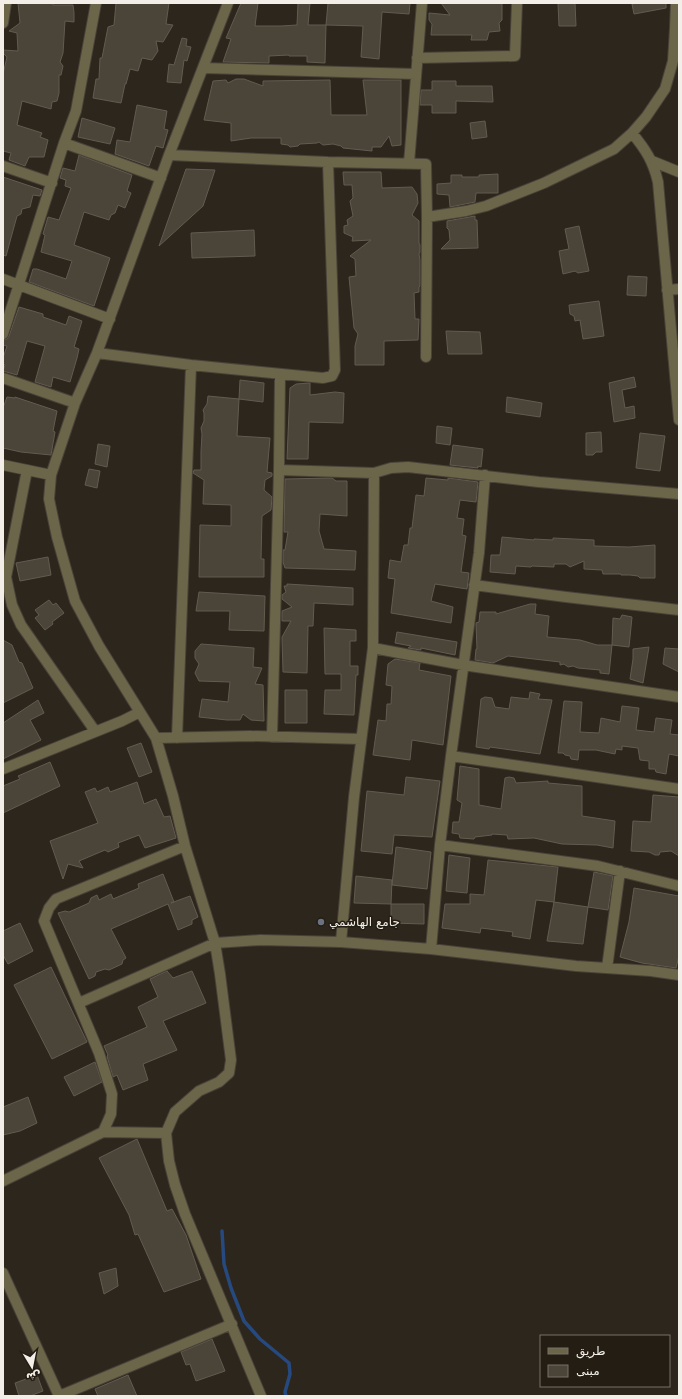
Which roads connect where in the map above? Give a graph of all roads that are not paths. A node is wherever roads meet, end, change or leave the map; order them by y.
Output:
1 (6, 3) edge
2 (96, 3) edge
3 (228, 3) edge
4 (422, 3) edge
5 (516, 3) edge
6 (676, 3) edge
7 (3, 23) edge
8 (417, 58) junction
9 (672, 61) junction
10 (203, 68) junction
11 (679, 71) edge
12 (416, 74) junction
13 (632, 133) junction
14 (64, 142) junction
15 (169, 155) junction
16 (652, 161) junction
17 (328, 162) junction
18 (409, 163) junction
19 (3, 166) edge
20 (679, 172) edge
21 (161, 178) junction
22 (52, 183) junction
23 (427, 217) junction
24 (3, 279) edge
25 (19, 284) junction
26 (679, 289) edge
27 (667, 290) junction
28 (110, 319) junction
29 (3, 334) edge
30 (676, 352) edge
31 (97, 353) junction
32 (426, 357) dead end
33 (191, 365) junction
34 (280, 374) junction
35 (3, 378) edge
36 (75, 403) junction
37 (679, 420) edge
38 (3, 465) edge
39 (27, 470) junction
40 (280, 470) junction
41 (374, 473) junction
42 (51, 475) junction
43 (486, 475) junction
44 (679, 494) edge
45 (474, 585) junction
46 (679, 610) edge
47 (373, 648) junction
48 (463, 665) junction
49 (679, 697) edge
50 (140, 712) junction
51 (95, 731) junction
52 (272, 737) junction
53 (156, 738) junction
54 (177, 738) junction
55 (361, 739) junction
56 (451, 756) junction
57 (3, 769) edge
58 (679, 789) edge
59 (440, 845) junction
60 (185, 846) junction
61 (620, 871) junction
62 (679, 886) edge
63 (341, 942) junction
64 (214, 943) junction
65 (431, 949) junction
66 (607, 968) junction
67 (679, 974) edge
68 (79, 1002) junction
69 (103, 1132) junction
70 (166, 1133) junction
71 (3, 1181) edge
72 (3, 1273) edge
73 (232, 1324) junction
74 (59, 1396) edge
75 (261, 1396) edge

1 - 7 street
2 - 14 street
3 - 10 street
4 - 8 street
5 - 8 street
6 - 9 street
8 - 12 street
9 - 11 street
9 - 13 street
10 - 12 street
10 - 15 street
12 - 18 street
13 - 16 street
13 - 23 street
14 - 21 street
14 - 22 street
15 - 17 street
15 - 21 street
16 - 20 street
16 - 27 street
17 - 18 street
17 - 34 street
18 - 23 street
19 - 22 street
21 - 28 street
22 - 25 street
23 - 32 street
24 - 25 street
25 - 28 street
25 - 29 street
26 - 27 street
27 - 30 street
28 - 31 street
30 - 37 street
31 - 33 street
31 - 36 street
33 - 34 street
33 - 54 street
34 - 40 street
35 - 36 street
36 - 42 street
38 - 39 street
39 - 42 street
39 - 51 street
40 - 41 street
40 - 52 street
41 - 43 street
41 - 47 street
42 - 50 street
43 - 44 street
43 - 45 street
45 - 46 street
45 - 48 street
47 - 48 street
47 - 55 street
48 - 49 street
48 - 56 street
50 - 51 street
50 - 53 street
51 - 57 street
52 - 54 street
52 - 55 street
53 - 54 street
53 - 60 street
55 - 63 street
56 - 58 street
56 - 59 street
59 - 61 street
59 - 65 street
60 - 64 street
60 - 68 street
61 - 62 street
61 - 66 street
63 - 64 street
63 - 65 street
64 - 68 street
64 - 70 street
65 - 66 street
66 - 67 street
68 - 69 street
69 - 70 street
69 - 71 street
70 - 73 street
72 - 74 street
73 - 74 street
73 - 75 street

